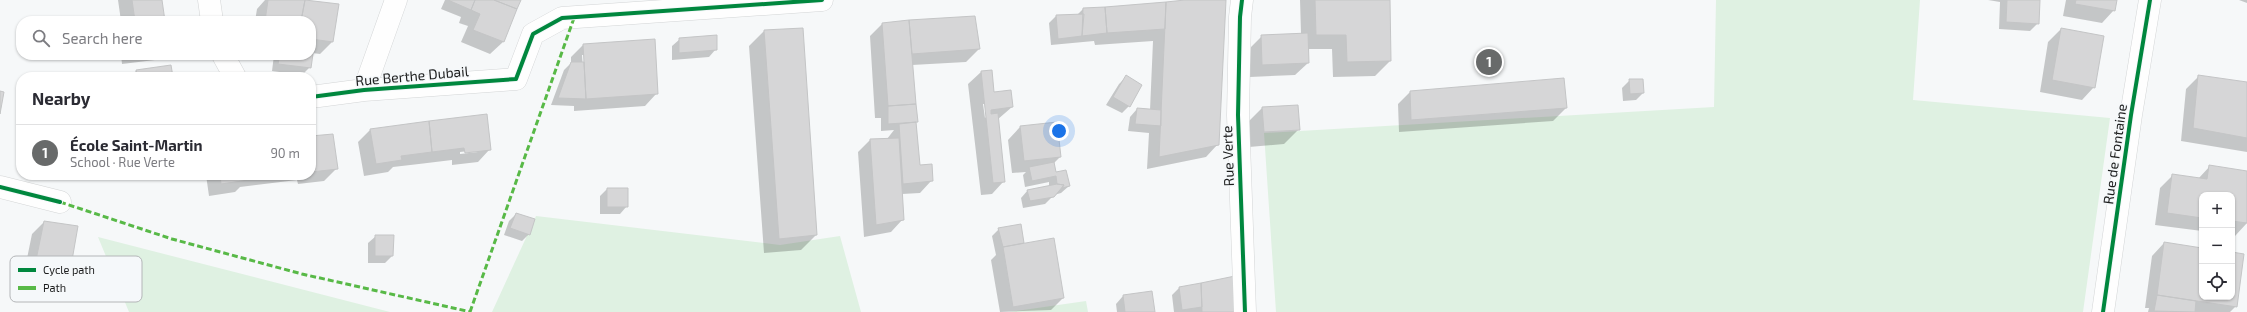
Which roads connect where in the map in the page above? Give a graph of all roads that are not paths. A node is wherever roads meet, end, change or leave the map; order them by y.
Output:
1 (209, 0) edge
2 (396, 0) edge
3 (822, 0) edge
4 (1242, 0) edge
5 (2150, 0) edge
6 (211, 16) edge
7 (226, 60) edge
8 (232, 72) edge
9 (364, 90) junction
10 (316, 97) edge
11 (0, 187) edge
12 (60, 202) dead end
13 (1245, 312) edge
14 (2104, 312) edge

1 - 6 street
2 - 9 street
3 - 9 street, Rue Berthe Dubail
4 - 13 street, Rue Verte
5 - 14 street, Rue de Fontaine
7 - 8 street
9 - 10 street, Rue Berthe Dubail
11 - 12 street

